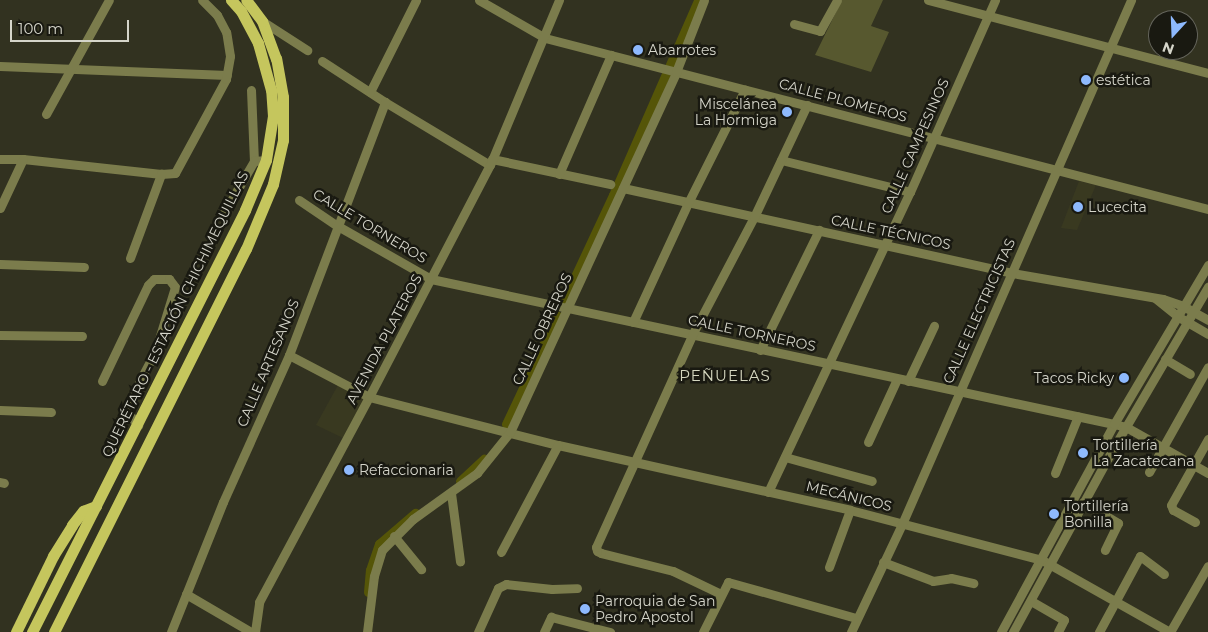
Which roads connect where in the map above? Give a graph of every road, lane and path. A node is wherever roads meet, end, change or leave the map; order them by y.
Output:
1 (109, 0) edge
2 (202, 0) edge
3 (231, 0) edge
4 (246, 0) edge
5 (416, 0) edge
6 (479, 0) edge
7 (559, 0) edge
8 (704, 0) edge
9 (837, 0) edge
10 (928, 0) edge
11 (995, 0) edge
12 (1131, 0) edge
13 (988, 16) junction
14 (262, 21) junction
15 (794, 24) dead end
16 (545, 38) junction
17 (1111, 49) junction
18 (307, 50) dead end
19 (611, 55) junction
20 (322, 60) dead end
21 (0, 66) edge
22 (71, 67) junction
23 (671, 71) junction
24 (1208, 73) edge
25 (227, 75) junction
26 (745, 89) junction
27 (251, 90) dead end
28 (370, 92) junction
29 (385, 102) junction
30 (807, 105) junction
31 (46, 114) dead end
32 (934, 138) junction
33 (0, 159) edge
34 (23, 159) junction
35 (260, 160) junction
36 (781, 160) junction
37 (491, 162) junction
38 (1056, 170) junction
39 (161, 174) junction
40 (559, 174) junction
41 (610, 184) dead end
42 (622, 188) junction
43 (910, 192) junction
44 (298, 200) dead end
45 (688, 203) junction
46 (0, 208) edge
47 (1208, 209) edge
48 (222, 216) dead end
49 (754, 217) junction
50 (336, 226) junction
51 (819, 230) junction
52 (885, 243) junction
53 (130, 258) dead end
54 (0, 264) edge
55 (1208, 266) edge
56 (84, 267) dead end
57 (1012, 273) junction
58 (431, 279) junction
59 (1208, 287) edge
60 (1155, 298) junction
61 (1183, 306) junction
62 (566, 308) junction
63 (1193, 311) junction
64 (1177, 316) junction
65 (1208, 320) edge
66 (1186, 321) junction
67 (633, 322) junction
68 (934, 326) dead end
69 (1208, 334) edge
70 (0, 335) edge
71 (692, 335) junction
72 (82, 336) dead end
73 (760, 350) junction
74 (289, 355) junction
75 (1164, 359) junction
76 (829, 364) junction
77 (1208, 367) edge
78 (1190, 374) dead end
79 (897, 379) junction
80 (102, 381) dead end
81 (908, 381) junction
82 (958, 392) junction
83 (369, 397) junction
84 (0, 410) edge
85 (51, 412) dead end
86 (1078, 416) junction
87 (1114, 424) junction
88 (138, 425) junction
89 (1126, 427) junction
90 (508, 431) junction
91 (1208, 439) edge
92 (868, 442) dead end
93 (558, 445) junction
94 (1163, 448) junction
95 (785, 457) junction
96 (634, 462) junction
97 (1193, 465) junction
98 (1149, 472) dead end
99 (1055, 473) dead end
100 (1208, 473) edge
101 (872, 481) dead end
102 (768, 492) junction
103 (451, 493) junction
104 (1083, 502) junction
105 (96, 506) junction
106 (850, 510) junction
107 (1194, 522) dead end
108 (902, 524) junction
109 (104, 532) junction
110 (394, 536) junction
111 (1105, 550) dead end
112 (500, 552) dead end
113 (460, 561) dead end
114 (883, 562) junction
115 (1046, 562) junction
116 (829, 567) dead end
117 (421, 569) dead end
118 (1207, 570) edge
119 (1164, 574) dead end
120 (974, 583) dead end
121 (578, 588) dead end
122 (186, 594) junction
123 (721, 594) junction
124 (1030, 601) junction
125 (1116, 601) junction
126 (856, 618) junction
127 (16, 632) edge
128 (32, 632) edge
129 (54, 632) edge
130 (171, 632) edge
131 (251, 632) edge
132 (256, 632) edge
133 (367, 632) edge
134 (478, 632) edge
135 (544, 632) edge
136 (610, 632) edge
137 (703, 632) edge
138 (851, 632) edge
139 (1001, 632) edge
140 (1013, 632) edge
141 (1058, 632) edge
142 (1099, 632) edge
143 (1170, 632) edge

1 - 22 street
2 - 25 street
3 - 35 main road, QUERÉTARO - ESTACIÓN CHICHIMEQUILLAS
4 - 14 main road
5 - 28 street
6 - 16 street, CALLE PLOMEROS
7 - 16 street, AVENIDA PLATEROS
8 - 23 street, CALLE OBREROS
9 - 15 street
10 - 13 street
11 - 13 street, CALLE CAMPESINOS
12 - 17 street, CALLE ELECTRICISTAS
13 - 17 street
13 - 32 street, CALLE CAMPESINOS
14 - 18 street
14 - 109 main road
16 - 19 street, CALLE PLOMEROS
16 - 37 street, AVENIDA PLATEROS
17 - 24 street
17 - 38 street, CALLE ELECTRICISTAS
19 - 23 street, CALLE PLOMEROS
19 - 40 street
20 - 28 street
21 - 22 street
22 - 25 street
22 - 31 street
23 - 26 street, CALLE PLOMEROS
23 - 42 street, CALLE OBREROS
25 - 39 street
26 - 30 street, CALLE PLOMEROS
26 - 45 street
27 - 35 street
28 - 29 street
29 - 37 street
29 - 50 street, CALLE ARTESANOS
30 - 32 street, CALLE PLOMEROS
30 - 36 street
32 - 38 street, CALLE PLOMEROS
32 - 43 street, CALLE CAMPESINOS
33 - 34 street
34 - 39 street
34 - 46 street
35 - 48 street
35 - 88 main road, QUERÉTARO - ESTACIÓN CHICHIMEQUILLAS
36 - 43 street
36 - 49 street
37 - 40 street
37 - 58 street, AVENIDA PLATEROS
38 - 47 street, CALLE PLOMEROS
38 - 57 street, CALLE ELECTRICISTAS
39 - 53 street
40 - 41 street
42 - 45 street, CALLE TÉCNICOS
42 - 62 street, CALLE OBREROS
43 - 52 street, CALLE CAMPESINOS
44 - 50 street, CALLE TORNEROS
45 - 49 street, CALLE TÉCNICOS
45 - 67 street
49 - 51 street, CALLE TÉCNICOS
49 - 71 street
50 - 58 street, CALLE TORNEROS
50 - 74 street, CALLE ARTESANOS
51 - 52 street, CALLE TÉCNICOS
51 - 73 street
52 - 57 street, CALLE TÉCNICOS
52 - 76 street, CALLE CAMPESINOS
54 - 56 street
55 - 61 street
57 - 60 street, CALLE TÉCNICOS
57 - 82 street, CALLE ELECTRICISTAS
58 - 62 street, CALLE TORNEROS
58 - 83 street, AVENIDA PLATEROS
59 - 63 street
60 - 61 street, CALLE TÉCNICOS
60 - 64 street
61 - 63 street, CALLE TÉCNICOS
61 - 64 street
62 - 67 street, CALLE TORNEROS
62 - 90 street, CALLE OBREROS
63 - 65 street, CALLE TÉCNICOS
63 - 66 street
64 - 66 street
64 - 87 street
66 - 69 street
66 - 75 street
67 - 71 street, CALLE TORNEROS
68 - 81 street
70 - 72 street
71 - 73 street, CALLE TORNEROS
71 - 96 street
73 - 76 street, CALLE TORNEROS
74 - 83 street, MECÁNICOS
74 - 122 street, CALLE ARTESANOS
75 - 78 street
75 - 89 street
76 - 79 street, CALLE TORNEROS
76 - 95 street, CALLE CAMPESINOS
77 - 94 street
79 - 81 street, CALLE TORNEROS
79 - 92 street
80 - 88 street
81 - 82 street, CALLE TORNEROS
82 - 86 street, CALLE TORNEROS
82 - 108 street, CALLE ELECTRICISTAS
83 - 90 street, MECÁNICOS
83 - 132 street, AVENIDA PLATEROS
84 - 85 street
86 - 87 street, CALLE TORNEROS
86 - 99 street
87 - 89 street, CALLE TORNEROS
87 - 115 street
88 - 105 main road, QUERÉTARO - ESTACIÓN CHICHIMEQUILLAS
89 - 94 street, CALLE TORNEROS
89 - 104 street
90 - 93 street, MECÁNICOS
90 - 103 street, CALLE OBREROS
91 - 97 street
93 - 96 street, MECÁNICOS
93 - 112 street
94 - 97 street, CALLE TORNEROS
94 - 98 street
95 - 101 street
95 - 102 street, CALLE CAMPESINOS
96 - 102 street, MECÁNICOS
96 - 123 street
97 - 100 street, CALLE TORNEROS
97 - 107 street
102 - 106 street, MECÁNICOS
103 - 110 street, CALLE OBREROS
103 - 113 street
104 - 111 street
104 - 115 street
105 - 109 main road
105 - 127 main road
105 - 128 main road, QUERÉTARO - ESTACIÓN CHICHIMEQUILLAS
106 - 108 street, MECÁNICOS
106 - 116 street
108 - 114 street, CALLE ELECTRICISTAS
108 - 115 street, MECÁNICOS
109 - 129 main road
110 - 117 street
110 - 133 street, CALLE OBREROS
114 - 120 street
114 - 126 street, CALLE ELECTRICISTAS
115 - 124 street
115 - 125 street, MECÁNICOS
115 - 139 street
118 - 143 street
119 - 125 street
121 - 134 street
122 - 130 street, CALLE ARTESANOS
122 - 131 street
123 - 126 street
123 - 137 street
124 - 140 street
124 - 141 street
125 - 142 street
125 - 143 street, MECÁNICOS
126 - 138 street, CALLE ELECTRICISTAS
135 - 136 street

